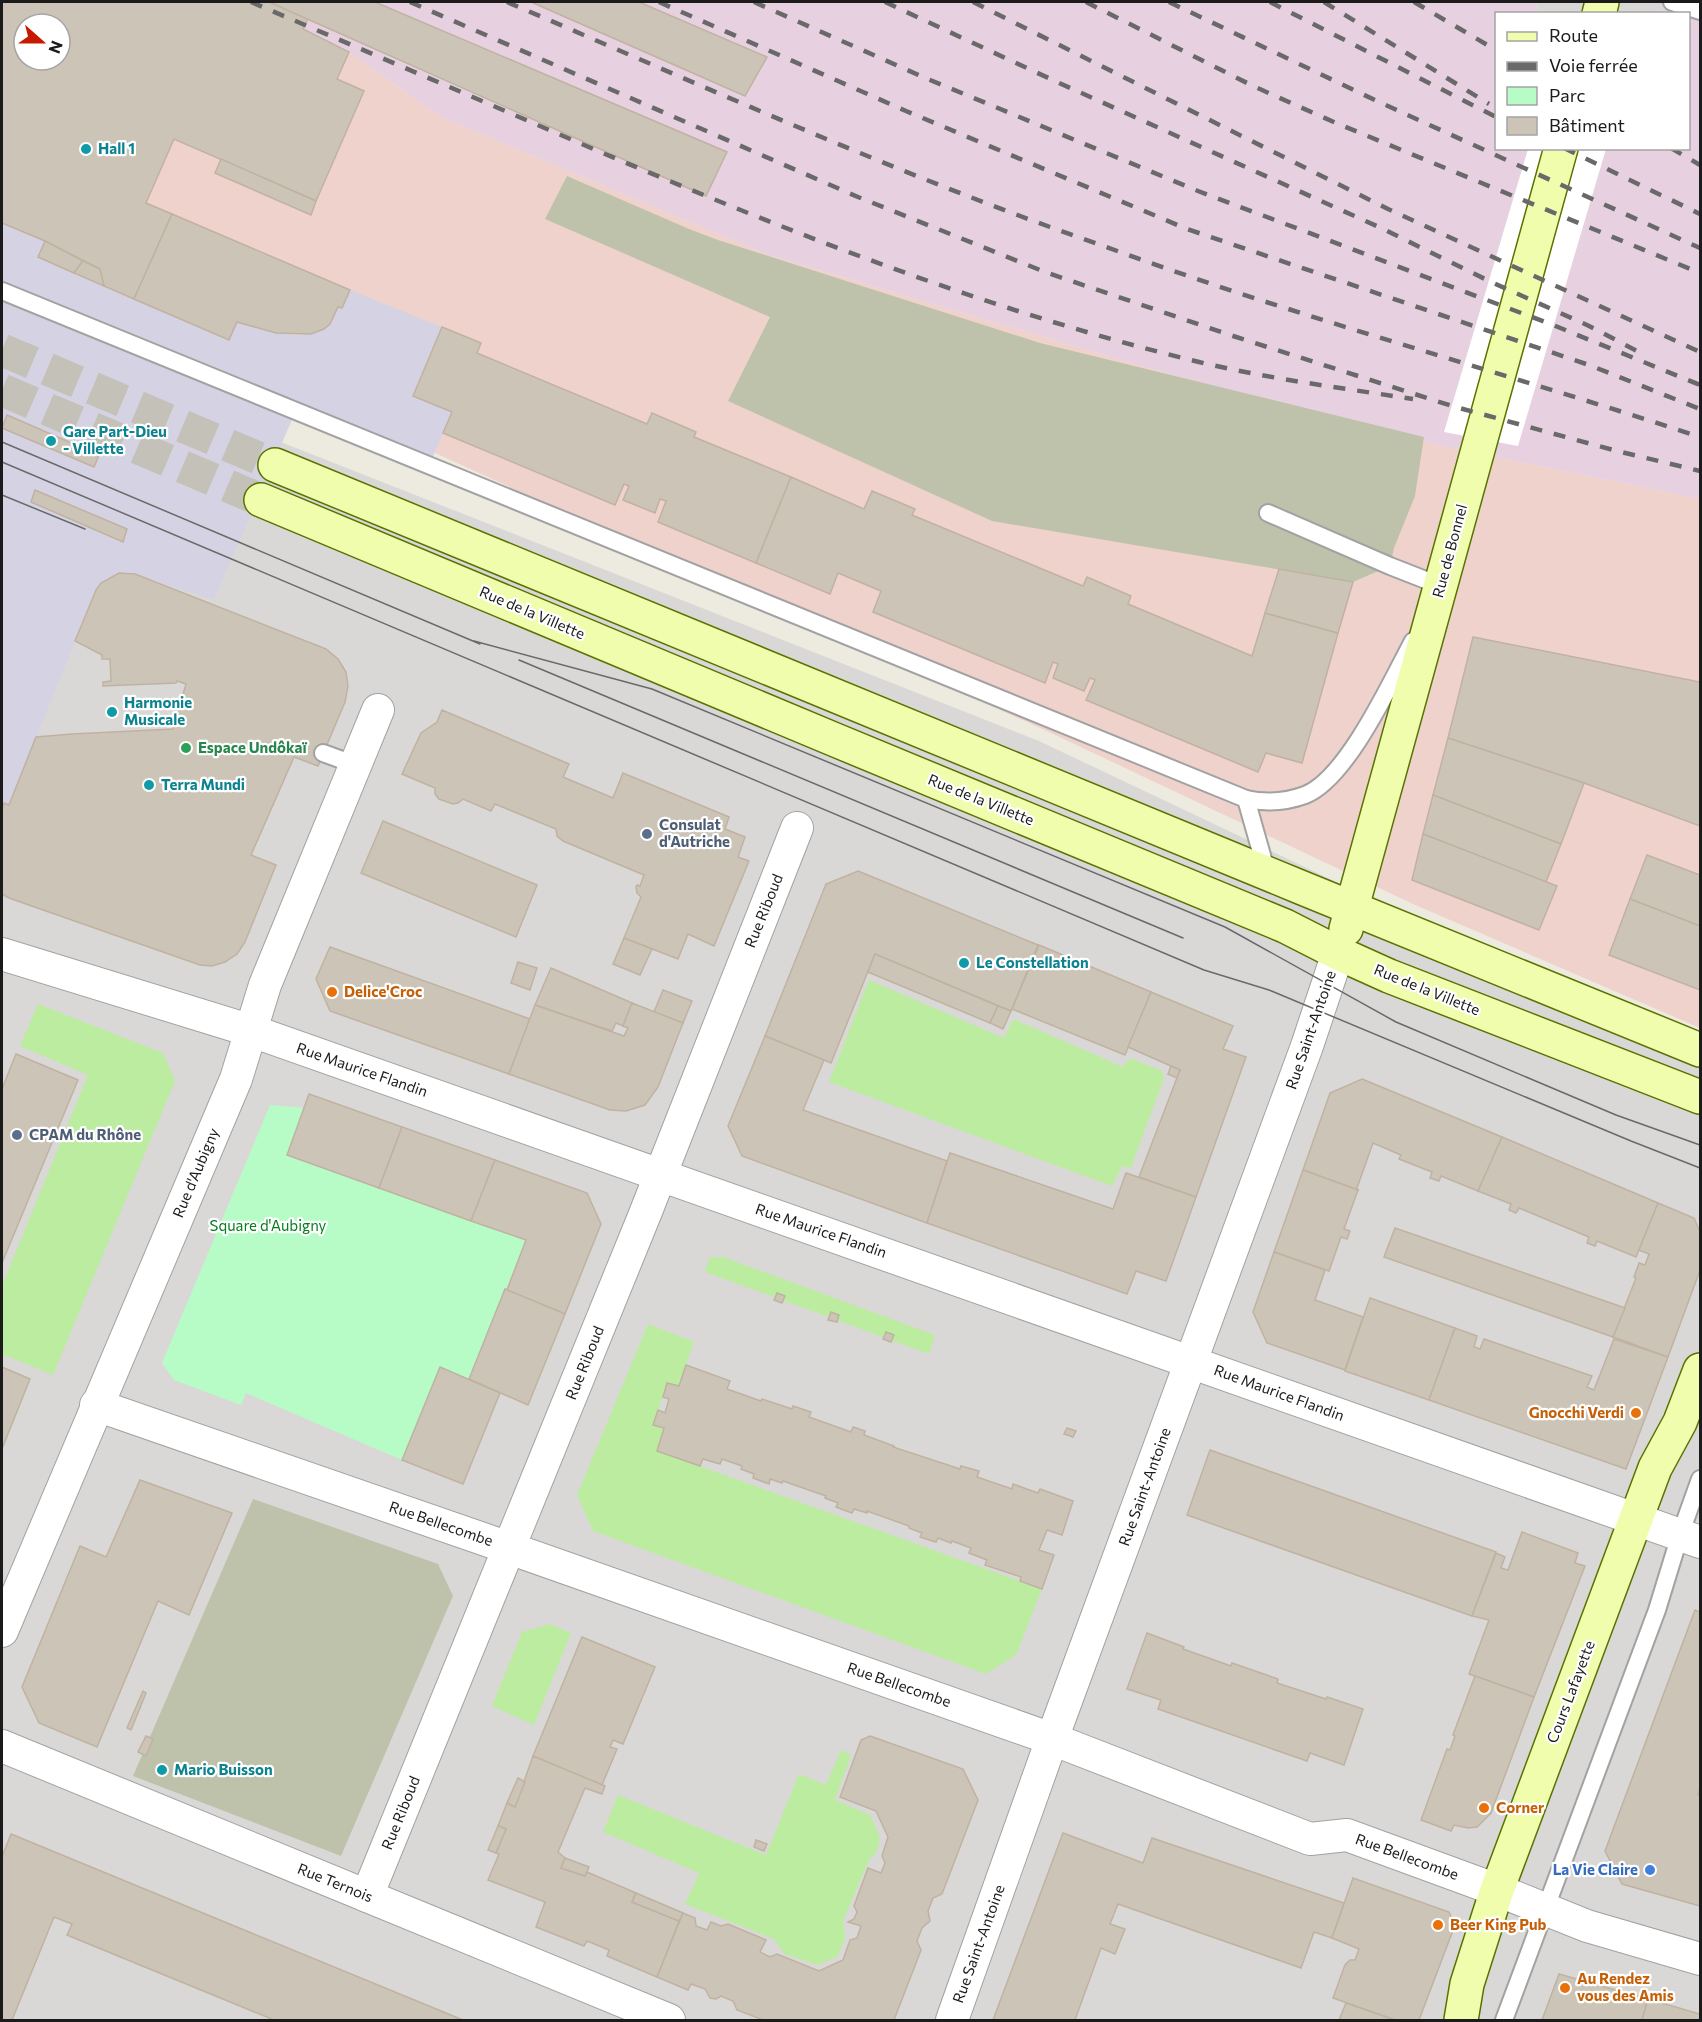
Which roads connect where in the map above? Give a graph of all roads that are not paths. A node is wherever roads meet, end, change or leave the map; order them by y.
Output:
1 (1672, 2) edge
2 (1701, 11) edge
3 (1560, 150) edge
4 (2, 291) edge
5 (275, 465) tunnel mouth
6 (261, 500) tunnel mouth
7 (1268, 513) dead end
8 (1441, 586) junction
9 (378, 710) dead end
10 (323, 753) dead end
11 (356, 765) junction
12 (1246, 799) junction
13 (797, 828) dead end
14 (1267, 874) junction
15 (1353, 909) junction
16 (1338, 953) junction
17 (2, 954) edge
18 (252, 1031) junction
19 (1701, 1050) edge
20 (1701, 1097) edge
21 (661, 1174) junction
22 (1191, 1362) junction
23 (1701, 1370) edge
24 (96, 1406) junction
25 (1701, 1479) edge
26 (1636, 1521) junction
27 (1690, 1538) edge
28 (509, 1548) junction
29 (2, 1631) edge
30 (1053, 1739) junction
31 (2, 1746) edge
32 (1497, 1890) junction
33 (367, 1896) junction
34 (1545, 1910) junction
35 (1701, 1959) edge
36 (633, 2014) edge
37 (669, 2020) edge
38 (952, 2020) edge
39 (1461, 2020) edge
40 (1504, 2020) edge

1 - 2 lane
3 - 8 main road, Rue de Bonnel
4 - 12 lane
5 - 14 main road
6 - 16 main road, Rue de la Villette
7 - 8 lane
8 - 12 lane
8 - 15 main road, Rue de Bonnel
9 - 11 street, Rue d'Aubigny
10 - 11 lane
11 - 18 street, Rue d'Aubigny
12 - 14 lane
13 - 21 street, Rue Riboud
14 - 15 main road
15 - 16 main road, Rue de Bonnel
15 - 19 main road
16 - 20 main road, Rue de la Villette
16 - 22 street, Rue Saint-Antoine
17 - 18 street, Rue Maurice Flandin
18 - 21 street, Rue Maurice Flandin
18 - 24 street, Rue d'Aubigny
21 - 22 street, Rue Maurice Flandin
21 - 28 street, Rue Riboud
22 - 26 street, Rue Maurice Flandin
22 - 30 street, Rue Saint-Antoine
23 - 26 main road, Cours Lafayette
24 - 28 street, Rue Bellecombe
24 - 29 street, Rue d'Aubigny
25 - 27 lane
26 - 27 street, Rue Maurice Flandin
26 - 32 main road, Cours Lafayette
27 - 34 lane
28 - 30 street, Rue Bellecombe
28 - 33 street, Rue Riboud
30 - 32 street, Rue Bellecombe
30 - 38 street, Rue Saint-Antoine
31 - 33 street, Rue Ternois
32 - 34 street, Rue Bellecombe
32 - 39 main road, Cours Lafayette
33 - 36 street, Rue Ternois
34 - 35 street, Rue Bellecombe
34 - 40 lane
36 - 37 street, Rue Ternois

